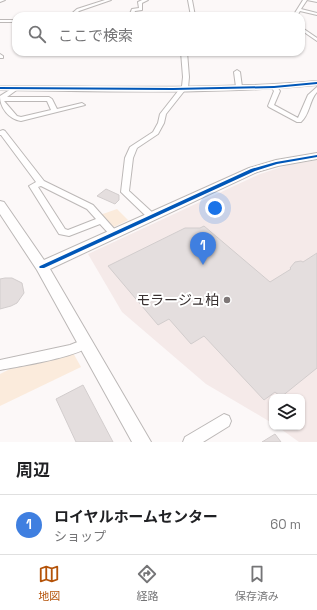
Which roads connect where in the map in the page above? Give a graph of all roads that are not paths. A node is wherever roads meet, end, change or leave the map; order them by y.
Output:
1 (3, 0) edge
2 (106, 0) edge
3 (146, 0) edge
4 (190, 0) edge
5 (305, 0) edge
6 (309, 0) edge
7 (0, 1) edge
8 (317, 1) edge
9 (299, 10) joint
10 (76, 12) edge
11 (132, 12) edge
12 (192, 12) edge
13 (317, 14) edge
14 (3, 21) edge
15 (0, 24) edge
16 (307, 32) edge
17 (305, 37) edge
18 (316, 38) edge
19 (184, 56) edge
20 (237, 72) dead end
21 (317, 83) edge
22 (239, 87) junction
23 (274, 87) junction
24 (0, 88) edge
25 (16, 88) junction
26 (184, 88) junction
27 (317, 89) edge
28 (0, 99) edge
29 (82, 105) dead end
30 (54, 110) junction
31 (0, 133) edge
32 (317, 156) edge
33 (41, 183) junction
34 (2, 211) edge
35 (151, 216) junction
36 (102, 220) junction
37 (114, 234) junction
38 (42, 267) junction
39 (85, 344) junction
40 (0, 365) edge
41 (224, 421) dead end
42 (142, 442) edge
43 (190, 442) edge

1 - 7 street
2 - 10 street
3 - 11 street
4 - 12 street
5 - 9 street
6 - 8 street
9 - 13 street
14 - 15 street
16 - 18 street
17 - 18 street
19 - 26 street
20 - 22 street
21 - 23 street
22 - 23 street
22 - 26 street
23 - 27 street
24 - 25 street
25 - 26 street
25 - 28 street
26 - 35 street
28 - 30 street
28 - 30 street
29 - 30 street
31 - 33 street
32 - 35 street
33 - 36 street
33 - 36 street
34 - 38 street
35 - 37 street
36 - 37 street
37 - 38 street
38 - 39 street
39 - 40 street
39 - 42 street
41 - 43 street

